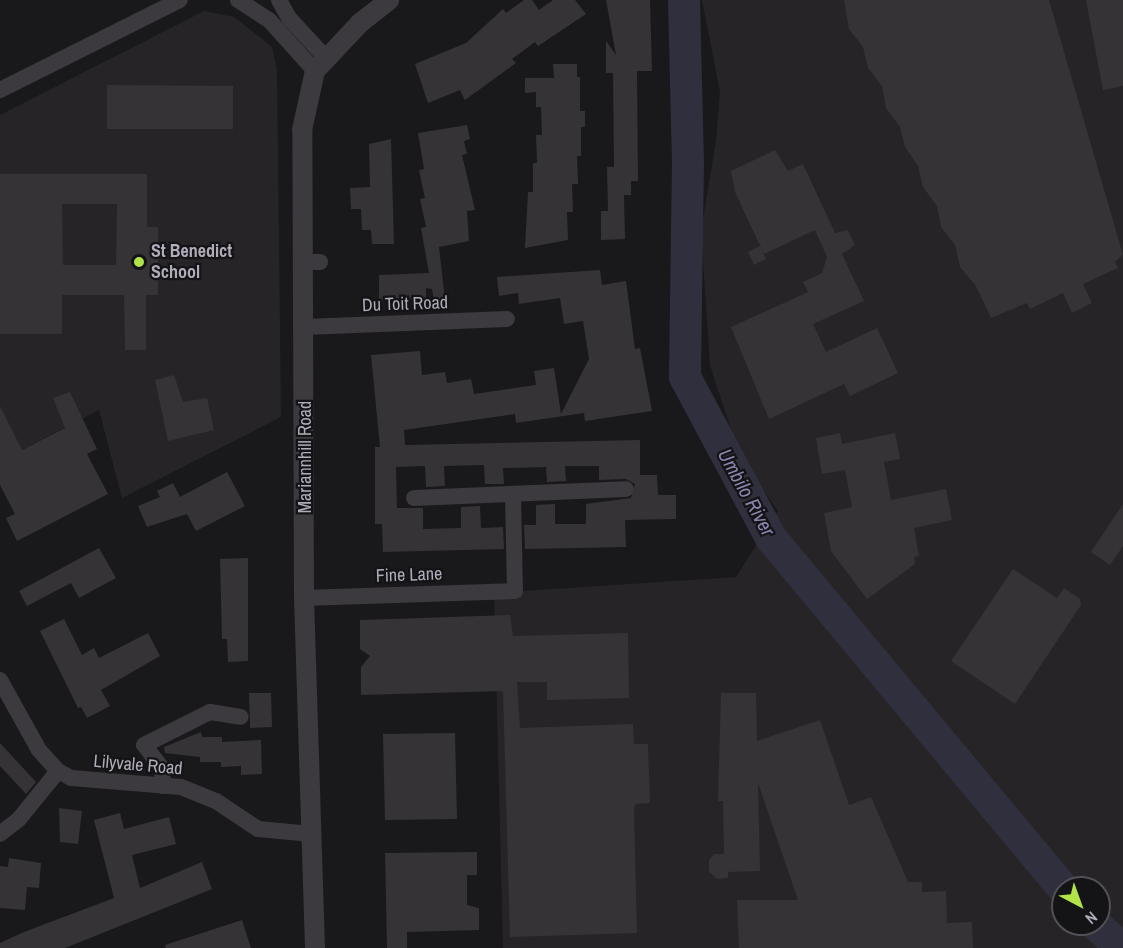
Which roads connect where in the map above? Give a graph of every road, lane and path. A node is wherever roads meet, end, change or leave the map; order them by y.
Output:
1 (180, 0) edge
2 (238, 0) edge
3 (279, 0) edge
4 (389, 0) edge
5 (320, 64) junction
6 (0, 90) edge
7 (507, 320) dead end
8 (305, 327) junction
9 (626, 489) dead end
10 (513, 495) junction
11 (414, 498) dead end
12 (304, 598) junction
13 (0, 680) edge
14 (241, 717) dead end
15 (58, 771) junction
16 (163, 786) junction
17 (0, 834) edge
18 (312, 834) junction
19 (315, 948) edge

1 - 6 street
2 - 5 street
3 - 5 street
4 - 5 street
5 - 8 street, Mariannhill Road
7 - 8 street, Du Toit Road
8 - 12 street, Mariannhill Road
9 - 10 street
10 - 11 street
10 - 12 street, Fine Lane
12 - 18 street, Mariannhill Road
13 - 15 street
14 - 16 street
15 - 16 street, Lilyvale Road
15 - 17 street
16 - 18 street, Lilyvale Road
18 - 19 street, Mariannhill Road

